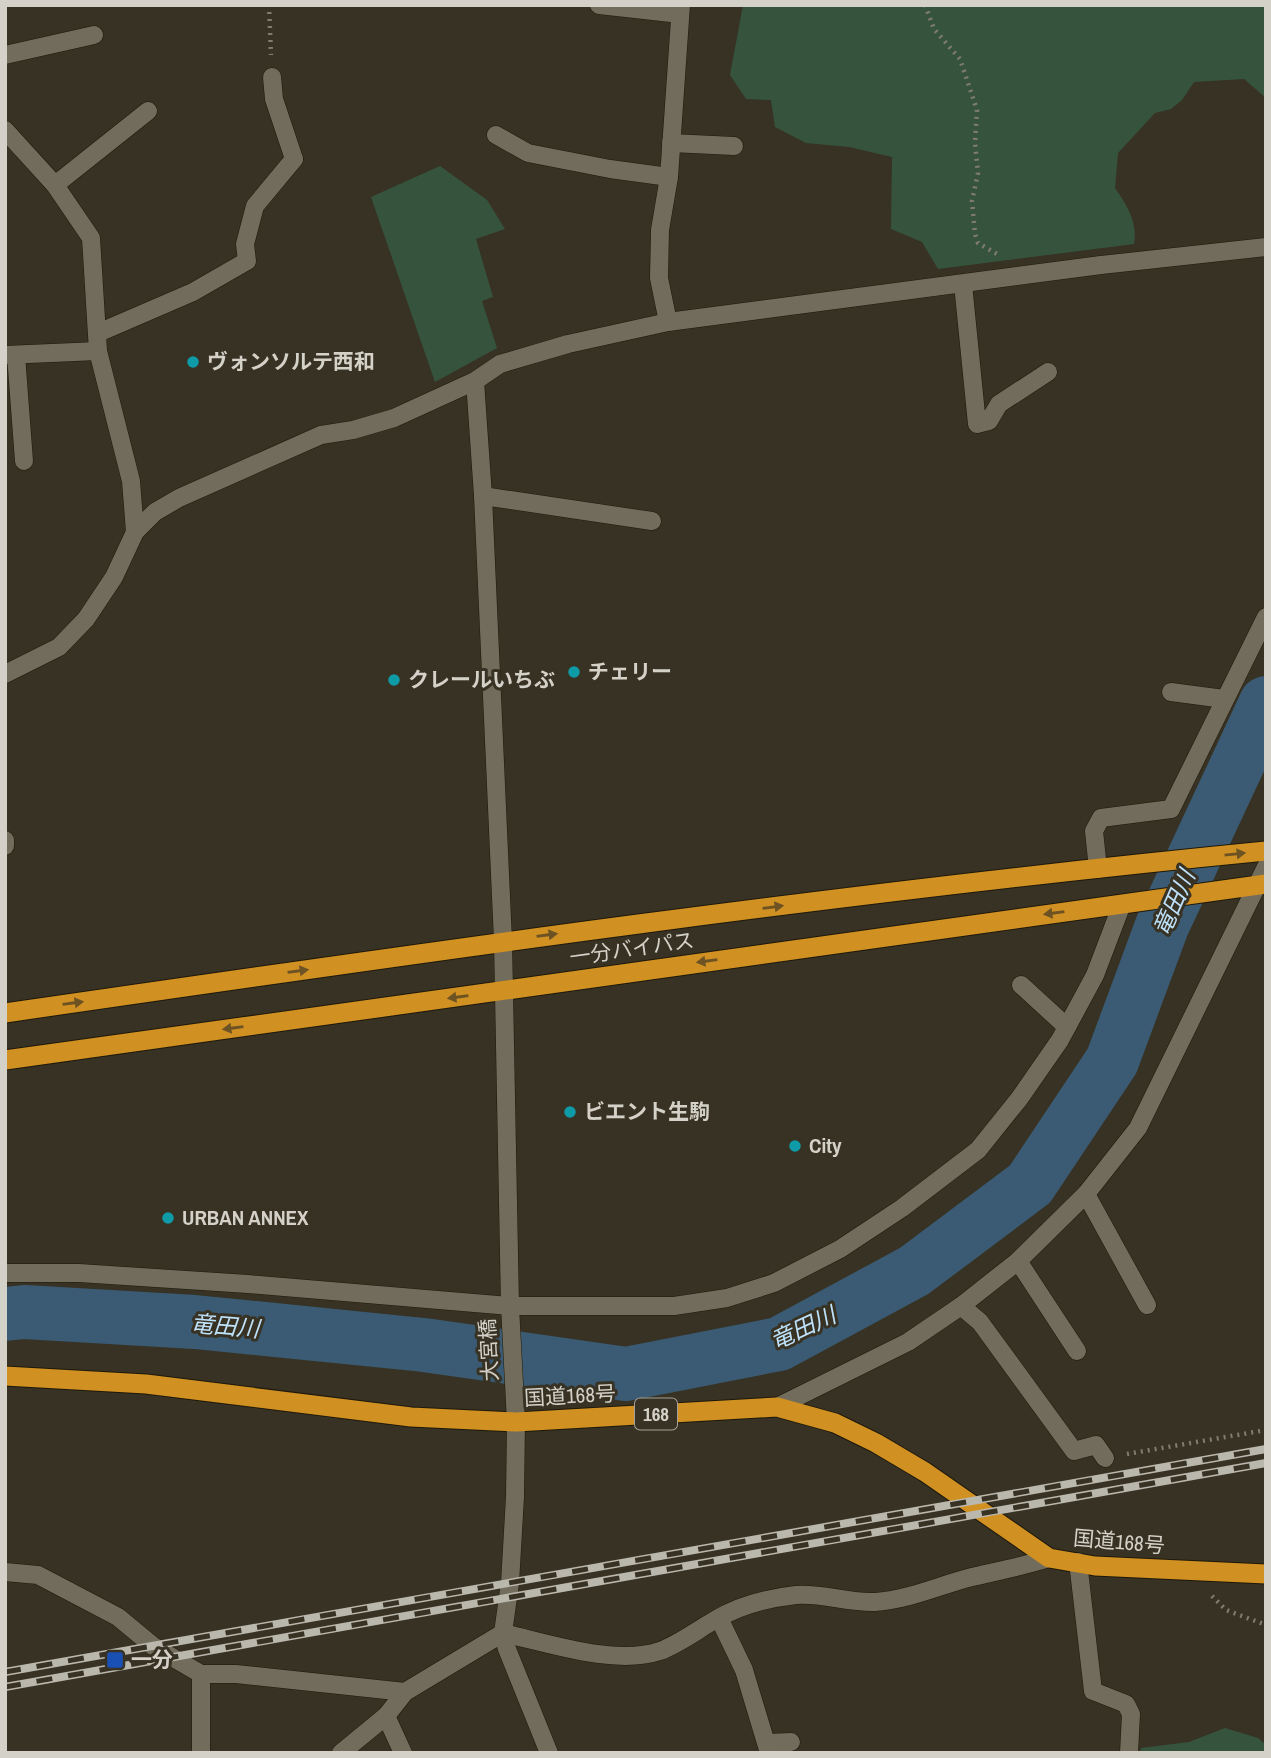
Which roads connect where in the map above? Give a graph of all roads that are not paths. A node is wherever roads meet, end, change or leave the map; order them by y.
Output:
1 (599, 5) edge
2 (680, 10) edge
3 (94, 35) dead end
4 (5, 55) edge
5 (272, 77) road end
6 (148, 111) dead end
7 (5, 130) edge
8 (496, 135) dead end
9 (671, 143) junction
10 (734, 146) dead end
11 (669, 177) junction
12 (55, 185) junction
13 (1266, 247) edge
14 (963, 284) junction
15 (668, 322) junction
16 (98, 342) junction
17 (11, 355) edge
18 (1048, 372) dead end
19 (475, 382) junction
20 (24, 461) dead end
21 (483, 496) junction
22 (652, 521) dead end
23 (135, 532) junction
24 (1266, 617) edge
25 (5, 674) edge
26 (1171, 692) dead end
27 (1224, 699) junction
28 (1266, 851) edge
29 (1266, 867) edge
30 (1098, 869) junction
31 (1261, 885) edge
32 (1122, 904) junction
33 (503, 941) junction
34 (1021, 985) dead end
35 (503, 991) junction
36 (5, 1013) edge
37 (1067, 1027) junction
38 (5, 1060) edge
39 (1086, 1194) junction
40 (1018, 1261) junction
41 (5, 1273) edge
42 (1147, 1305) dead end
43 (510, 1306) junction
44 (961, 1306) junction
45 (1077, 1351) dead end
46 (5, 1376) edge
47 (777, 1407) junction
48 (516, 1422) junction
49 (1105, 1458) road end
50 (1049, 1558) junction
51 (1078, 1562) junction
52 (5, 1572) edge
53 (1266, 1574) edge
54 (719, 1618) junction
55 (503, 1633) junction
56 (201, 1674) junction
57 (405, 1692) junction
58 (386, 1716) junction
59 (791, 1742) dead end
60 (768, 1748) edge
61 (201, 1753) edge
62 (341, 1753) edge
63 (402, 1753) edge
64 (549, 1753) edge
65 (1129, 1753) edge

1 - 2 street
2 - 9 street
3 - 4 street
5 - 16 street
6 - 12 street
7 - 12 street
8 - 11 street
9 - 10 street
9 - 11 street
11 - 15 street
12 - 16 street
13 - 14 street
14 - 15 street
14 - 18 street
15 - 19 street
16 - 17 street
16 - 23 street
17 - 20 street
19 - 21 street, 大宮橋
19 - 23 street
21 - 22 street
21 - 33 street, 大宮橋
23 - 25 street
24 - 27 street
26 - 27 street
27 - 30 street
30 -> 28 highway, 一分バイパス
29 - 31 street
33 -> 30 highway, 一分バイパス
31 - 32 highway, 一分バイパス
31 - 39 street
32 -> 35 highway, 一分バイパス
32 - 37 street
33 - 35 street, 大宮橋
36 -> 33 highway, 一分バイパス
34 - 37 street
35 -> 38 highway, 一分バイパス
35 - 43 street, 大宮橋
37 - 43 street
39 - 40 street
39 - 42 street
40 - 44 street
40 - 45 street
41 - 43 street
43 - 48 street, 大宮橋
44 - 47 street
44 - 49 street
46 - 48 highway, 国道168号 / 168
47 - 48 highway, 国道168号 / 168
47 - 50 highway, 国道168号 / 168
48 - 55 street, 大宮橋
50 - 51 highway, 国道168号 / 168
50 - 54 street
51 - 53 highway, 国道168号 / 168
51 - 65 street
52 - 56 street
54 - 55 street
54 - 60 street
55 - 57 street
55 - 64 street
56 - 57 street
56 - 61 street
57 - 58 street
58 - 62 street
58 - 63 street
59 - 60 street

